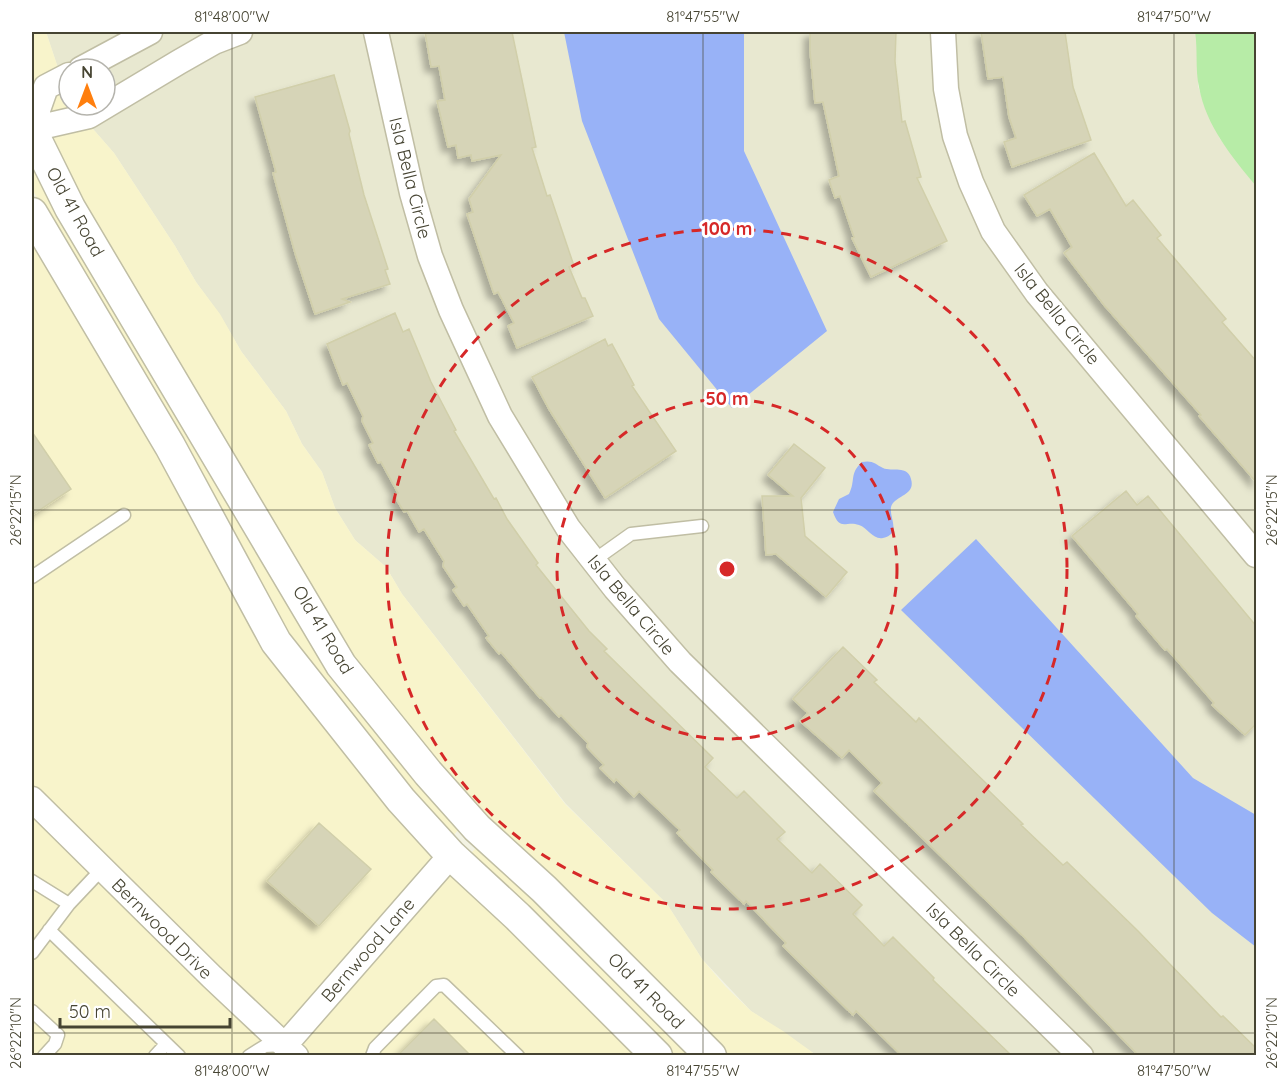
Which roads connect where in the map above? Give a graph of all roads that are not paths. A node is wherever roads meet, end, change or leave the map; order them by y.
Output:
1 (150, 32) edge
2 (240, 32) edge
3 (376, 32) edge
4 (943, 32) edge
5 (211, 37) edge
6 (103, 57) edge
7 (57, 81) edge
8 (32, 129) edge
9 (32, 213) edge
10 (124, 515) dead end
11 (702, 526) dead end
12 (1257, 555) edge
13 (593, 561) junction
14 (32, 577) edge
15 (32, 799) edge
16 (477, 828) junction
17 (451, 855) junction
18 (102, 869) junction
19 (32, 881) edge
20 (69, 904) junction
21 (49, 930) junction
22 (32, 953) edge
23 (32, 1011) edge
24 (166, 1044) junction
25 (289, 1052) edge
26 (44, 1056) edge
27 (155, 1056) edge
28 (179, 1056) edge
29 (249, 1056) edge
30 (372, 1056) edge
31 (518, 1056) edge
32 (657, 1056) edge
33 (711, 1056) edge
34 (1081, 1056) edge

1 - 6 street
2 - 5 street
3 - 13 street, Isla Bella Circle
4 - 12 street, Isla Bella Circle
5 - 8 street
7 - 8 street
8 - 16 street, Old 41 Road
9 - 17 street, Old 41 Road
10 - 14 lane
11 - 13 lane
13 - 34 street, Isla Bella Circle
15 - 18 street, Bernwood Drive
16 - 17 street
16 - 33 street, Old 41 Road
17 - 25 street, Bernwood Lane
17 - 32 street, Old 41 Road
18 - 20 lane
18 - 25 street, Bernwood Drive
19 - 20 lane
20 - 21 lane
21 - 22 lane
21 - 24 lane
23 - 26 lane
24 - 27 lane
24 - 28 lane
25 - 29 lane
30 - 31 lane

